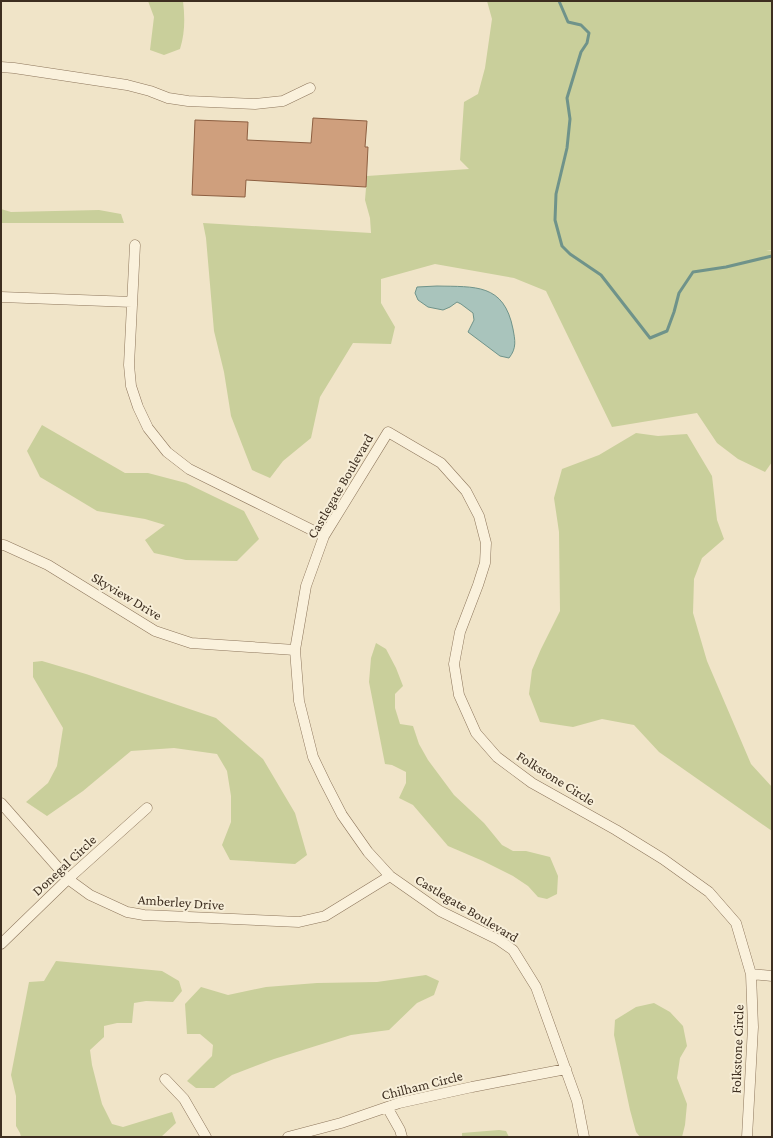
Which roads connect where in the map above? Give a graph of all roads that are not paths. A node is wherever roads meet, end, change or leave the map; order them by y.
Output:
1 (1, 67) edge
2 (310, 88) dead end
3 (135, 245) dead end
4 (1, 297) edge
5 (132, 302) junction
6 (388, 432) joint
7 (324, 536) junction
8 (1, 545) edge
9 (295, 650) junction
10 (1, 803) edge
11 (147, 808) dead end
12 (390, 876) junction
13 (68, 879) junction
14 (1, 944) edge
15 (751, 974) junction
16 (772, 976) edge
17 (566, 1069) junction
18 (165, 1079) dead end
19 (387, 1108) junction
20 (206, 1137) edge
21 (288, 1137) edge
22 (402, 1137) edge
23 (584, 1137) edge
24 (747, 1137) edge

1 - 2 street
3 - 5 street
4 - 5 street
5 - 7 street
6 - 7 street, Castlegate Boulevard
6 - 15 street, Folkstone Circle
7 - 9 street, Castlegate Boulevard
8 - 9 street, Skyview Drive
9 - 12 street, Castlegate Boulevard
10 - 13 street, Amberley Drive
11 - 13 street, Donegal Circle
12 - 13 street, Amberley Drive
12 - 17 street, Castlegate Boulevard
13 - 14 street, Donegal Circle
15 - 16 street
15 - 24 street, Folkstone Circle
17 - 19 street, Chilham Circle
17 - 23 street, Castlegate Boulevard
18 - 20 street
19 - 21 street, Chilham Circle
19 - 22 street

